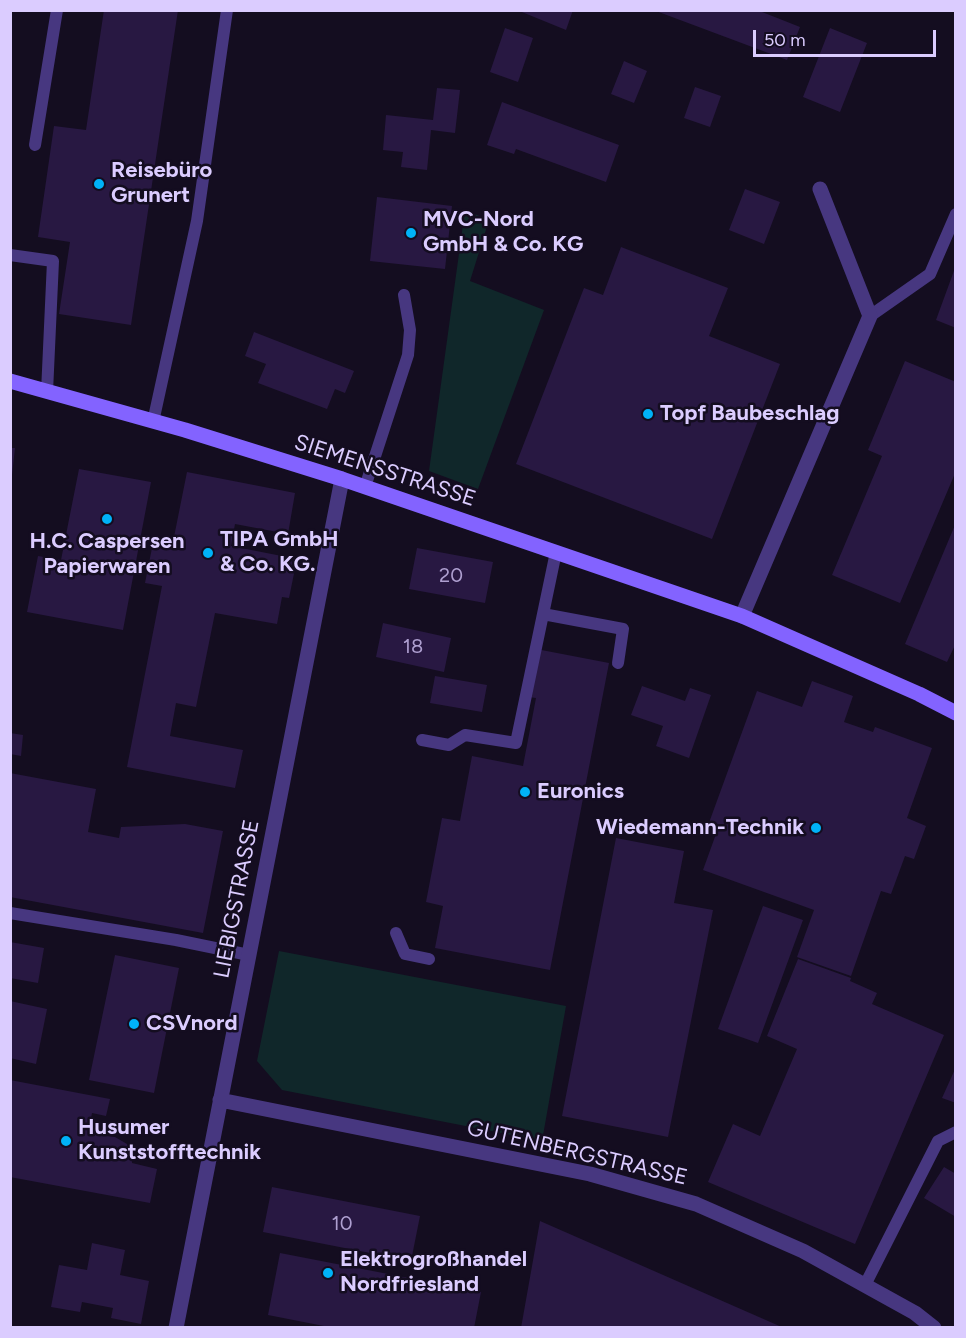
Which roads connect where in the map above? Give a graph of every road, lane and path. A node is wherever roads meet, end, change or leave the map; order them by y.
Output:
1 (57, 10) edge
2 (227, 10) edge
3 (35, 146) dead end
4 (820, 189) dead end
5 (956, 214) edge
6 (10, 255) edge
7 (404, 295) dead end
8 (870, 316) junction
9 (10, 381) edge
10 (47, 392) junction
11 (153, 422) junction
12 (342, 479) junction
13 (365, 486) junction
14 (556, 552) junction
15 (543, 614) junction
16 (742, 616) junction
17 (618, 663) dead end
18 (956, 713) edge
19 (422, 740) dead end
20 (10, 913) edge
21 (396, 933) dead end
22 (249, 955) junction
23 (429, 959) dead end
24 (220, 1100) junction
25 (956, 1132) edge
26 (865, 1285) junction
27 (176, 1328) edge
28 (934, 1328) edge

1 - 3 lane
2 - 11 lane
4 - 8 street
5 - 8 lane
6 - 10 lane
7 - 13 lane
8 - 16 street
9 - 10 street, SIEMENSSTRASSE
10 - 11 street, SIEMENSSTRASSE
11 - 12 street, SIEMENSSTRASSE
12 - 13 street, SIEMENSSTRASSE
12 - 22 street, LIEBIGSTRASSE
13 - 14 street, SIEMENSSTRASSE
14 - 15 lane
14 - 16 street, SIEMENSSTRASSE
15 - 17 lane
15 - 19 lane
16 - 18 street, SIEMENSSTRASSE
20 - 22 lane
21 - 23 lane
22 - 24 street, LIEBIGSTRASSE
24 - 26 street, GUTENBERGSTRASSE
24 - 27 street, LIEBIGSTRASSE
25 - 26 lane
26 - 28 street, GUTENBERGSTRASSE

